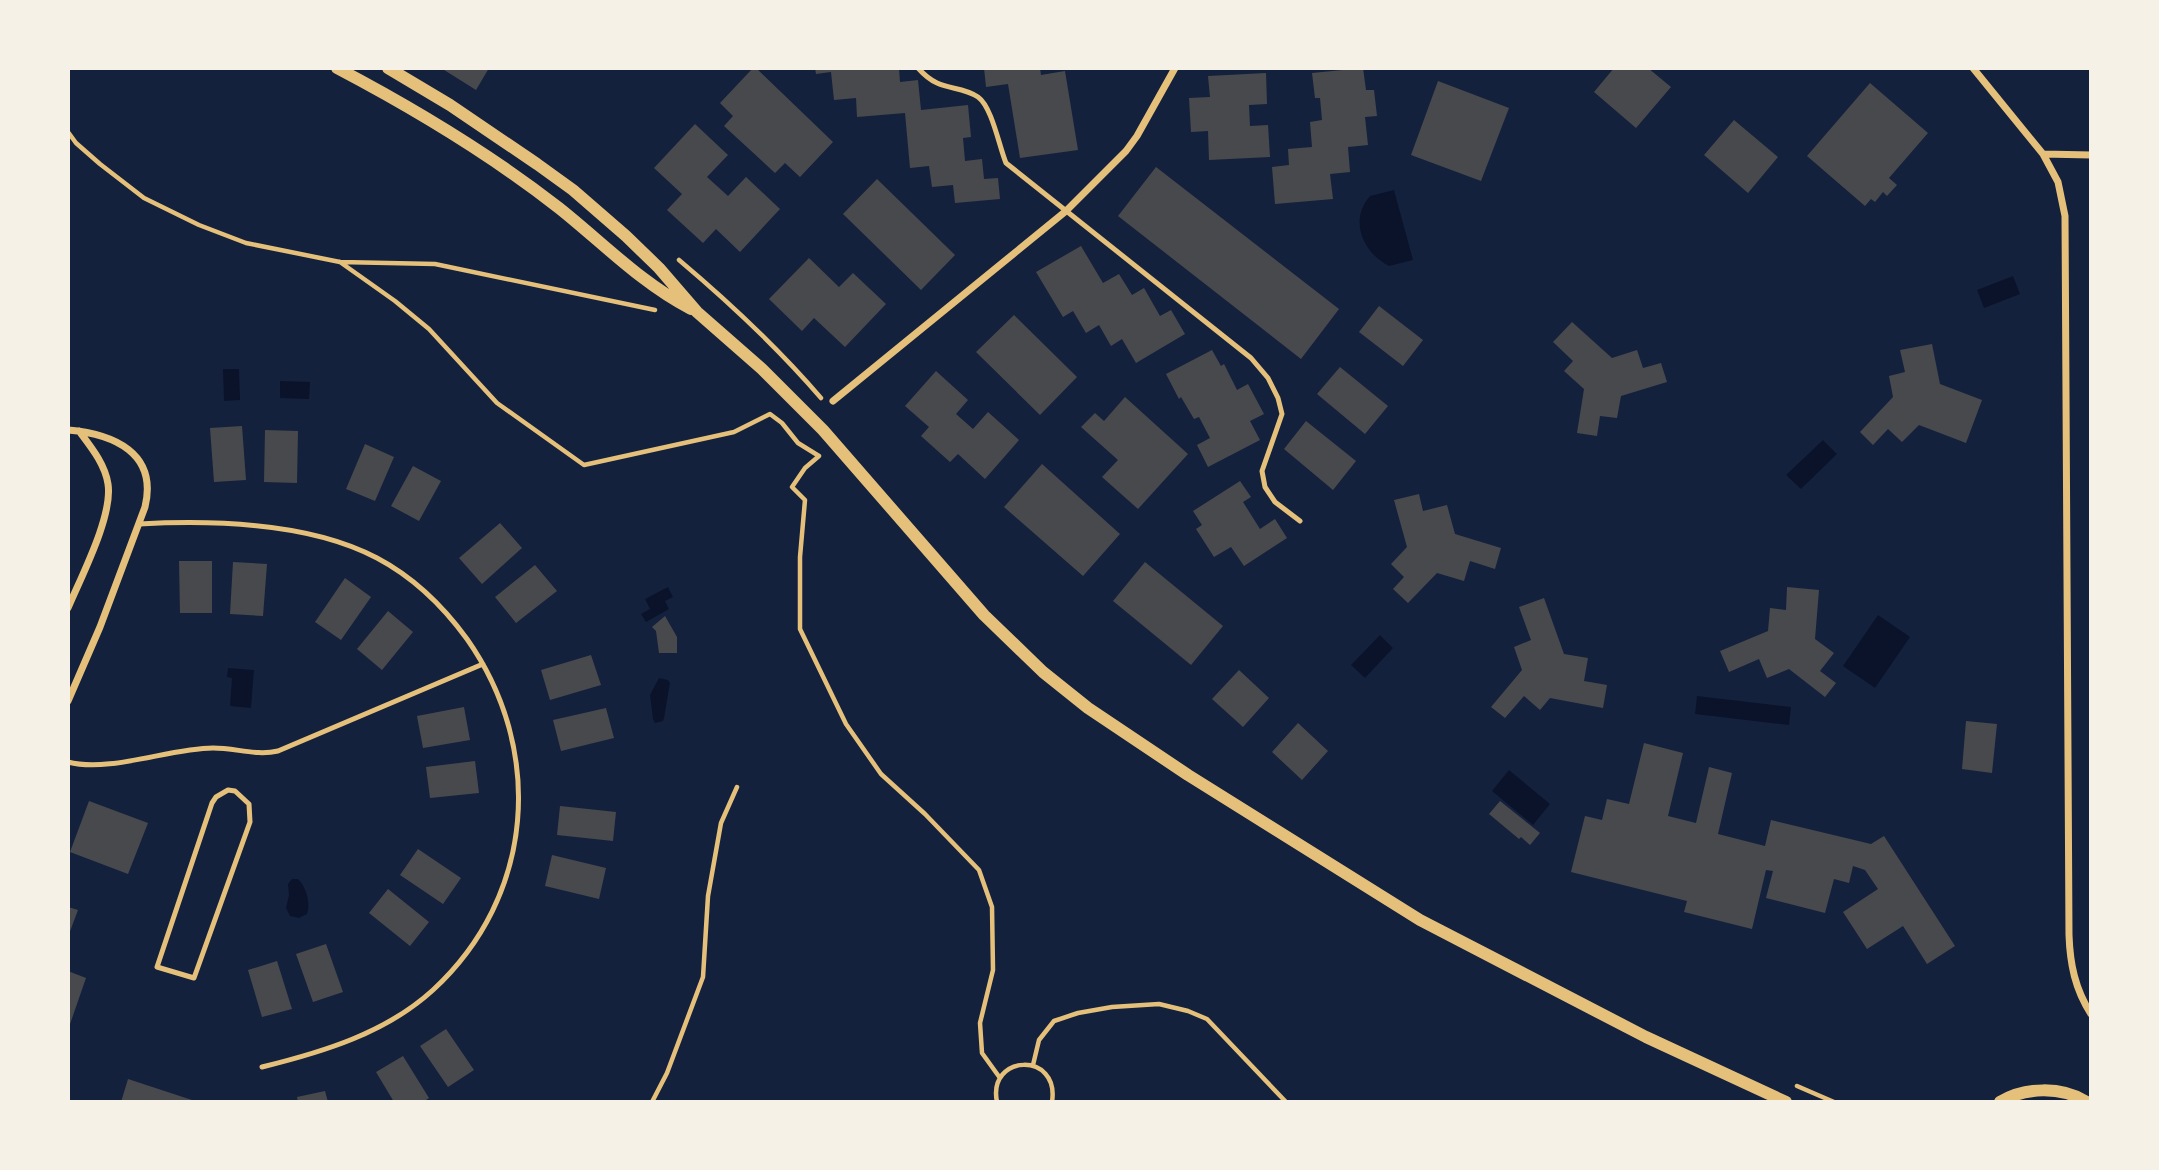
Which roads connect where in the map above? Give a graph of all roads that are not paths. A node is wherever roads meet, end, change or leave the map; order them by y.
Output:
1 (337, 68) edge
2 (388, 68) edge
3 (918, 68) edge
4 (1175, 68) edge
5 (1973, 68) edge
6 (2043, 154) junction
7 (2091, 155) edge
8 (1066, 211) junction
9 (697, 312) junction
10 (830, 404) road end
11 (68, 430) edge
12 (79, 431) junction
13 (1300, 521) dead end
14 (139, 524) junction
15 (68, 608) edge
16 (483, 664) junction
17 (68, 701) edge
18 (68, 762) edge
19 (157, 967) joint
20 (2091, 1014) edge
21 (262, 1067) dead end
22 (1786, 1102) edge
23 (2000, 1102) edge
24 (2087, 1102) edge

1 - 9 street
2 - 9 street
3 - 8 lane
4 - 8 street
5 - 6 street
6 - 7 street
6 - 20 street
8 - 10 street
8 - 13 lane
9 - 22 street
11 - 12 street
12 - 14 street
12 - 15 street
14 - 16 lane
14 - 17 street
16 - 18 lane
16 - 21 lane
19 - 19 lane
23 - 24 street

